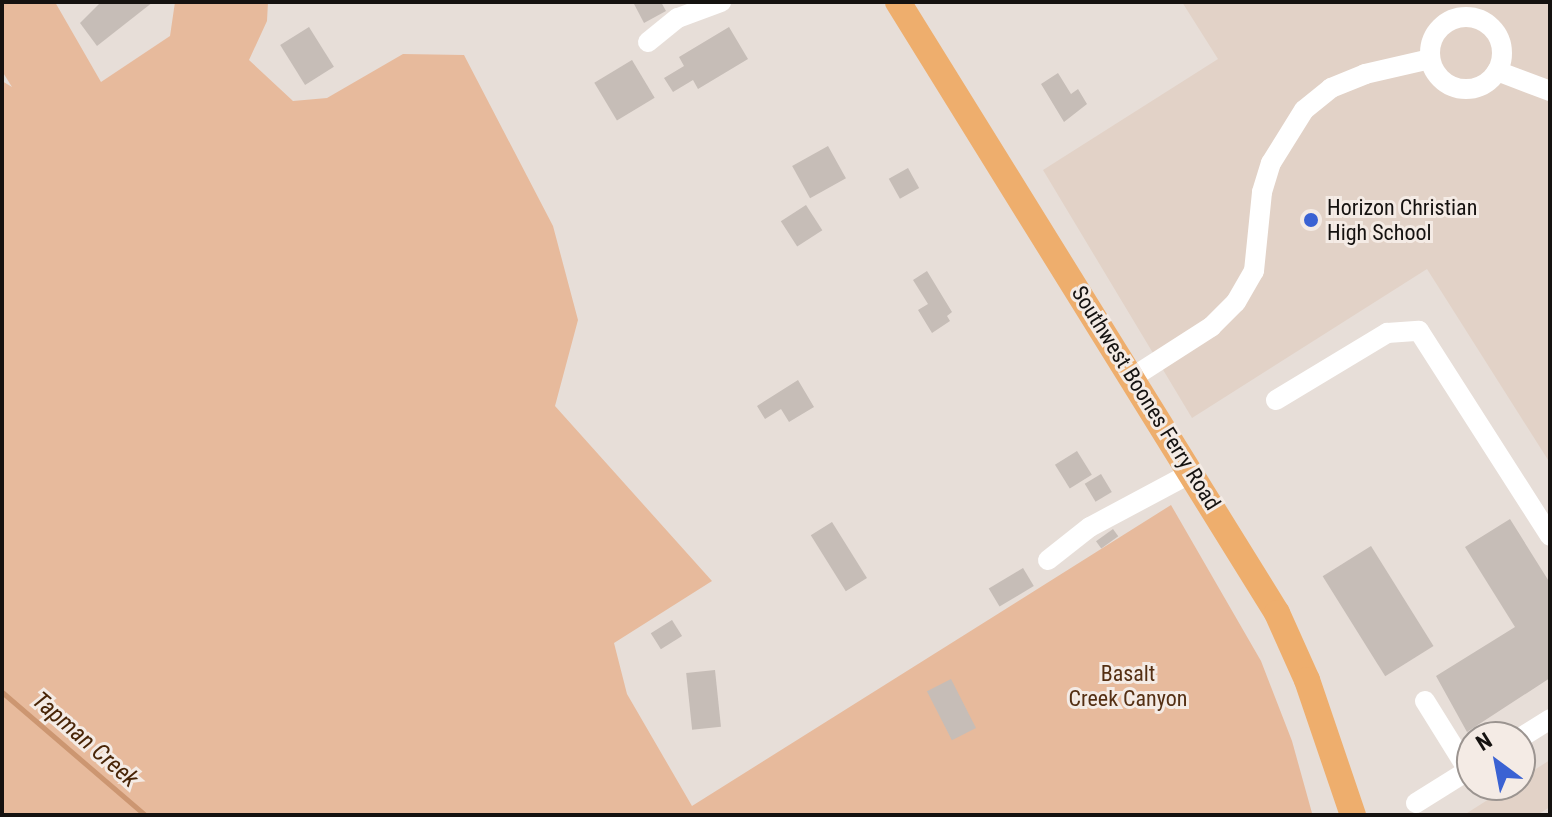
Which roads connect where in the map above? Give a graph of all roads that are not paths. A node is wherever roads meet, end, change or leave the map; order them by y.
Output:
1 (721, 2) edge
2 (898, 2) edge
3 (1462, 9) edge
4 (648, 42) dead end
5 (1430, 59) junction
6 (1497, 71) junction
7 (1550, 91) edge
8 (1133, 377) junction
9 (1276, 400) dead end
10 (1193, 472) junction
11 (1550, 536) edge
12 (1048, 560) dead end
13 (1425, 701) dead end
14 (1456, 748) edge
15 (1456, 778) edge
16 (1416, 803) dead end
17 (1353, 815) edge

1 - 4 lane
2 - 8 main road, Southwest Boones Ferry Road
3 - 5 lane
3 - 6 lane
5 - 6 lane
5 - 8 lane
6 - 7 lane
8 - 10 main road, Southwest Boones Ferry Road
9 - 11 lane
10 - 12 lane
10 - 17 main road, Southwest Boones Ferry Road
13 - 14 lane
15 - 16 lane

